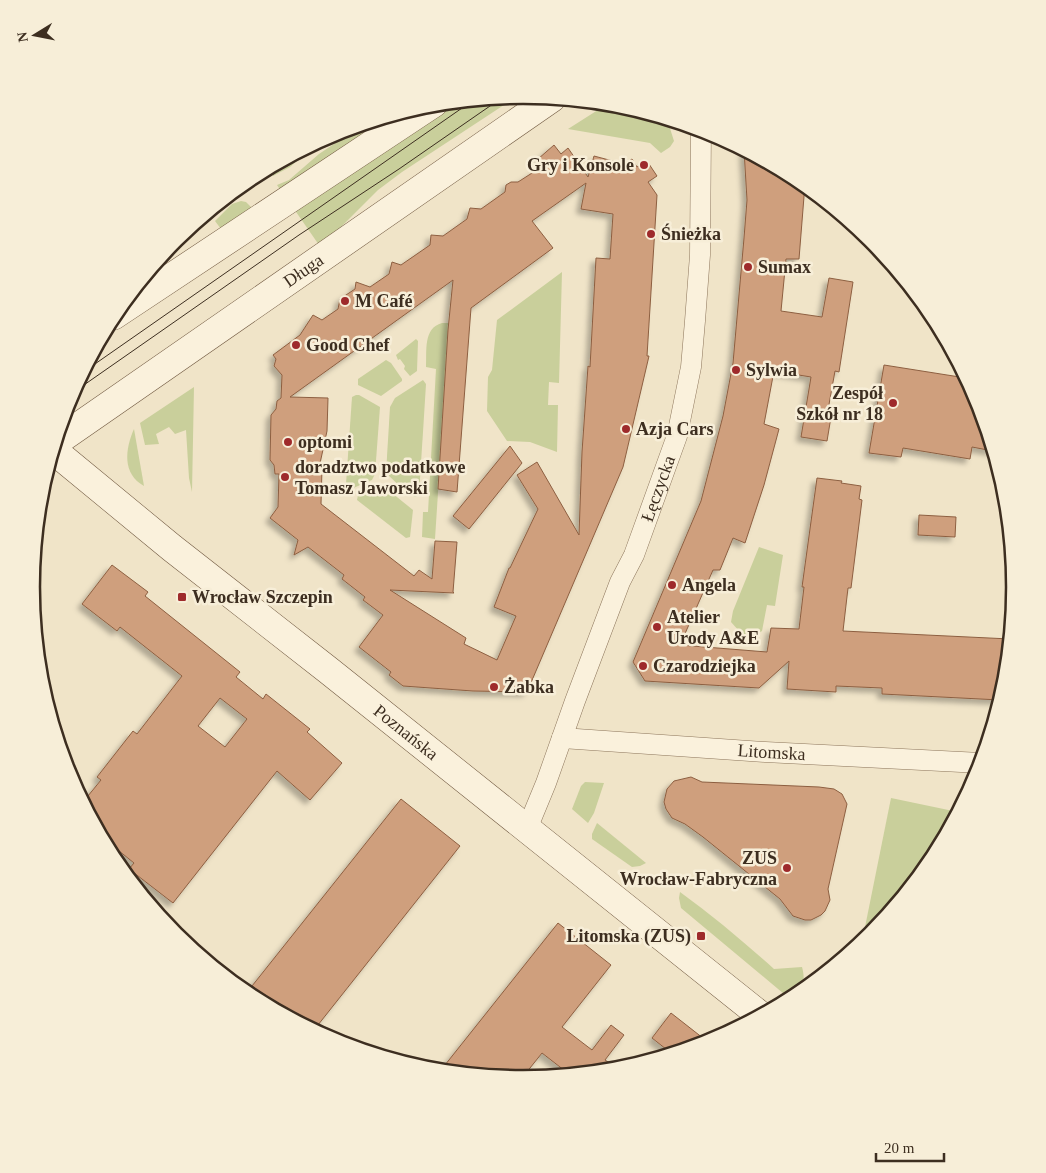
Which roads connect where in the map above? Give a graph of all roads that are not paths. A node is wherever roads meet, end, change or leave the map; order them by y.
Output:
1 (543, 104) edge
2 (416, 116) edge
3 (701, 137) edge
4 (131, 304) edge
5 (64, 436) edge
6 (58, 454) edge
7 (562, 738) junction
8 (972, 763) edge
9 (527, 828) junction
10 (754, 1010) edge

1 - 5 street, Długa
2 - 4 street
3 - 7 street, Łęczycka
6 - 9 street, Poznańska
7 - 8 street, Litomska
7 - 9 street, Łęczycka
9 - 10 street, Poznańska

